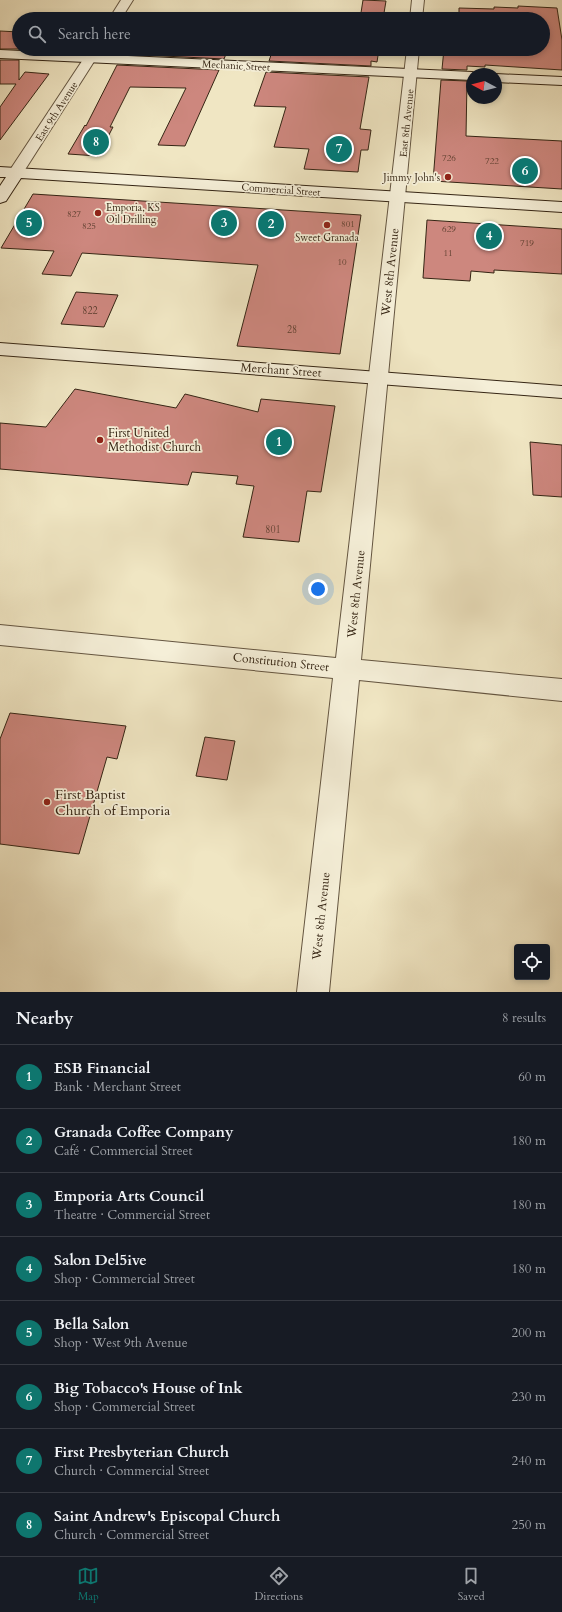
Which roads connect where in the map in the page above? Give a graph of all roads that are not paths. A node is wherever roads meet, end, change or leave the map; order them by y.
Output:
1 (127, 0) edge
2 (418, 0) edge
3 (119, 12) edge
4 (417, 12) edge
5 (0, 54) edge
6 (12, 54) edge
7 (92, 56) edge
8 (126, 56) edge
9 (412, 56) edge
10 (411, 73) junction
11 (466, 76) edge
12 (502, 78) edge
13 (562, 81) edge
14 (0, 172) edge
15 (16, 173) junction
16 (398, 197) junction
17 (0, 198) edge
18 (562, 207) edge
19 (0, 349) edge
20 (379, 378) junction
21 (562, 392) edge
22 (0, 635) edge
23 (348, 669) junction
24 (562, 690) edge
25 (313, 992) edge

1 - 3 street
2 - 4 street
5 - 6 street, Mechanic Street
7 - 15 street, East 9th Avenue
8 - 10 street, Mechanic Street
9 - 10 street, East 8th Avenue
10 - 11 street, Mechanic Street
10 - 16 street, East 8th Avenue
12 - 13 street
14 - 15 street, Commercial Street
15 - 16 street, Commercial Street
15 - 17 street, East 9th Avenue
16 - 18 street, Commercial Street
16 - 20 street, West 8th Avenue
19 - 20 street, Merchant Street
20 - 21 street, Merchant Street
20 - 23 street, West 8th Avenue
22 - 23 street, Constitution Street
23 - 24 street, Constitution Street
23 - 25 street, West 8th Avenue

